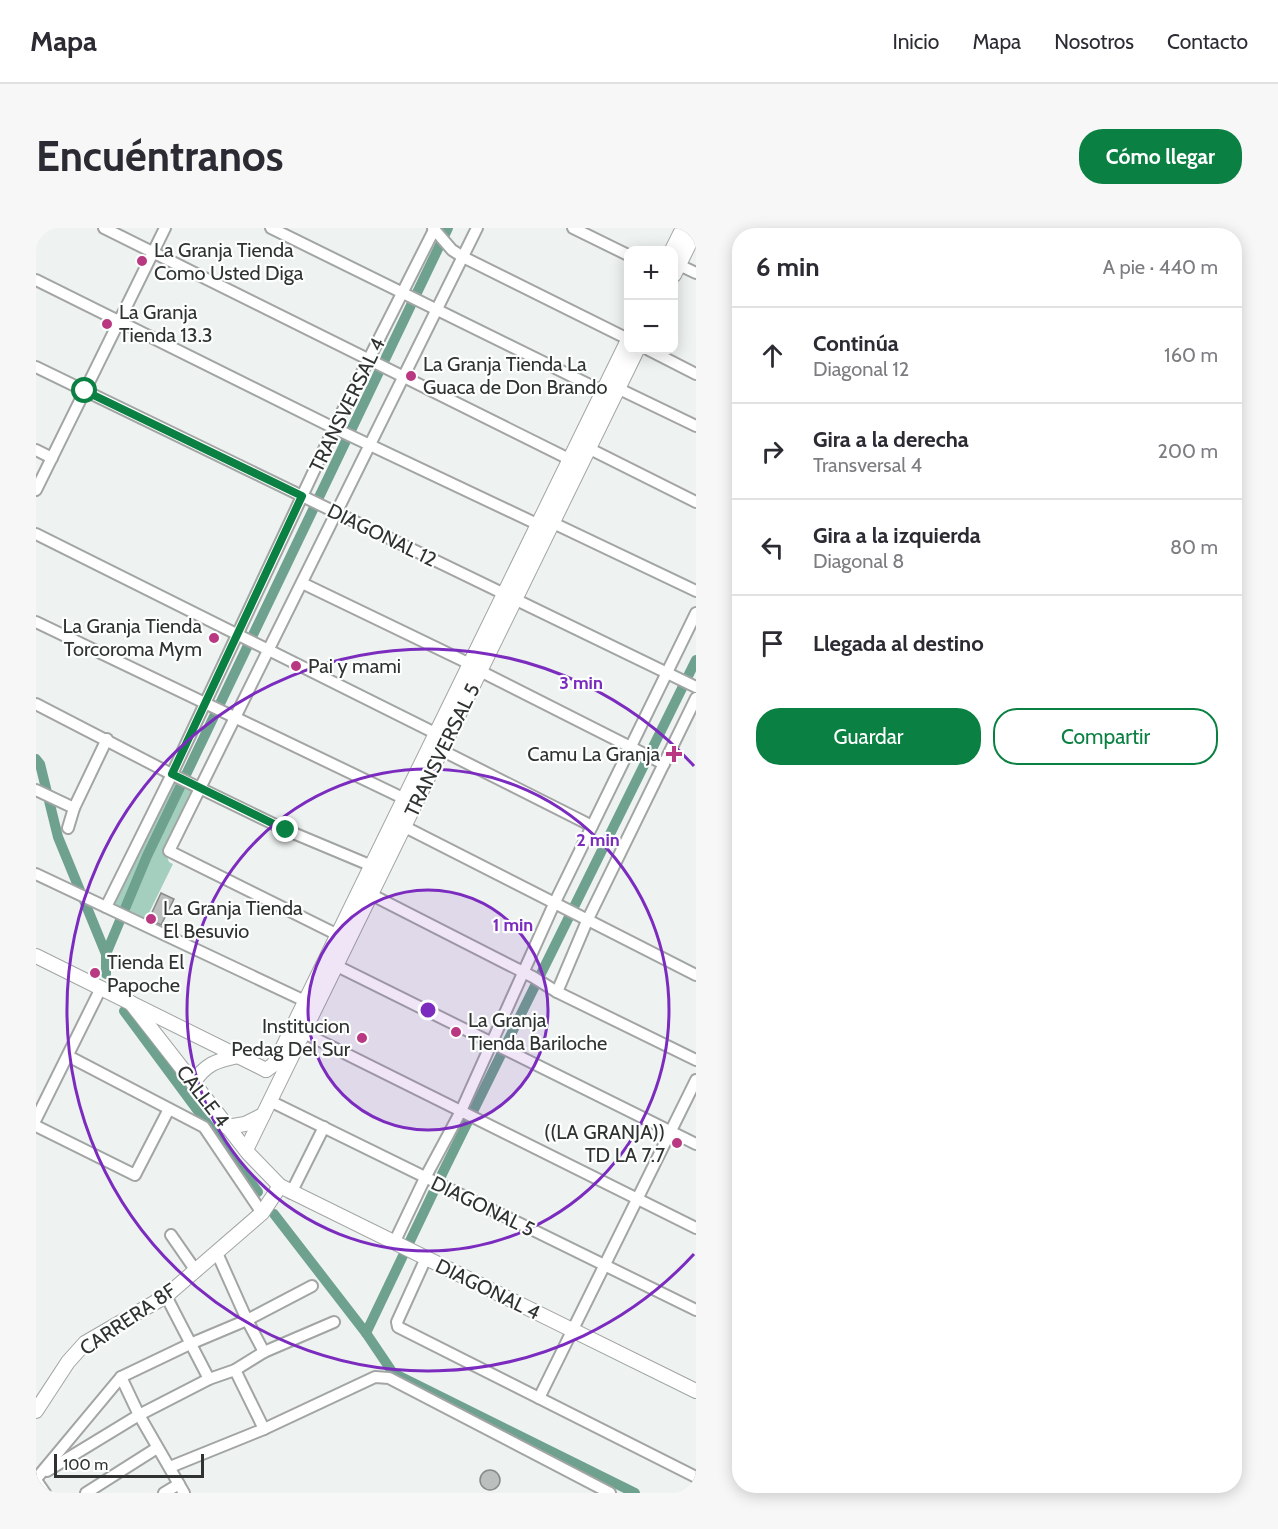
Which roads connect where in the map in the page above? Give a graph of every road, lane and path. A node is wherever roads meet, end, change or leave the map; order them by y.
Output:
1 (104, 228) edge
2 (165, 228) edge
3 (271, 228) edge
4 (477, 228) edge
5 (573, 228) edge
6 (683, 228) edge
7 (435, 230) edge
8 (696, 230) edge
9 (674, 246) edge
10 (154, 252) junction
11 (624, 253) edge
12 (463, 257) junction
13 (678, 266) edge
14 (678, 270) edge
15 (696, 273) edge
16 (36, 280) edge
17 (407, 296) junction
18 (431, 308) junction
19 (119, 322) junction
20 (624, 338) edge
21 (624, 351) edge
22 (634, 354) edge
23 (657, 354) edge
24 (370, 361) junction
25 (36, 368) edge
26 (696, 374) edge
27 (404, 378) junction
28 (610, 389) junction
29 (85, 391) junction
30 (696, 426) edge
31 (337, 429) junction
32 (371, 444) junction
33 (588, 448) junction
34 (36, 450) edge
35 (52, 458) junction
36 (569, 459) junction
37 (36, 490) edge
38 (305, 497) junction
39 (696, 502) edge
40 (335, 511) junction
41 (544, 523) junction
42 (36, 534) edge
43 (302, 583) junction
44 (696, 591) edge
45 (508, 598) junction
46 (696, 613) edge
47 (36, 622) edge
48 (241, 637) junction
49 (266, 649) junction
50 (475, 667) junction
51 (669, 675) junction
52 (693, 686) edge
53 (696, 698) edge
54 (36, 704) edge
55 (208, 705) junction
56 (232, 716) junction
57 (437, 734) junction
58 (107, 739) junction
59 (630, 747) junction
60 (441, 750) junction
61 (664, 764) junction
62 (176, 776) junction
63 (198, 787) junction
64 (37, 790) edge
65 (405, 799) junction
66 (74, 807) junction
67 (592, 825) junction
68 (405, 827) junction
69 (68, 828) dead end
70 (372, 866) junction
71 (36, 874) edge
72 (372, 894) junction
73 (556, 905) junction
74 (111, 910) junction
75 (584, 918) junction
76 (338, 935) junction
77 (36, 956) edge
78 (337, 966) junction
79 (522, 971) junction
80 (696, 975) edge
81 (106, 991) junction
82 (557, 992) junction
83 (128, 1001) junction
84 (305, 1001) junction
85 (304, 1033) junction
86 (495, 1045) junction
87 (68, 1056) junction
88 (237, 1056) junction
89 (696, 1060) edge
90 (266, 1070) junction
91 (696, 1080) edge
92 (193, 1083) junction
93 (271, 1100) junction
94 (169, 1109) junction
95 (263, 1115) junction
96 (469, 1115) junction
97 (36, 1119) edge
98 (36, 1126) edge
99 (227, 1126) junction
100 (324, 1127) junction
101 (670, 1131) junction
102 (696, 1144) edge
103 (246, 1150) junction
104 (427, 1179) junction
105 (285, 1189) junction
106 (637, 1199) junction
107 (262, 1212) junction
108 (696, 1228) edge
109 (171, 1235) dead end
110 (402, 1247) junction
111 (217, 1253) junction
112 (426, 1258) junction
113 (604, 1266) junction
114 (196, 1271) junction
115 (312, 1286) dead end
116 (166, 1296) junction
117 (696, 1310) edge
118 (247, 1320) junction
119 (334, 1322) dead end
120 (572, 1330) junction
121 (190, 1344) junction
122 (264, 1352) junction
123 (235, 1370) junction
124 (121, 1377) junction
125 (209, 1379) junction
126 (696, 1391) edge
127 (539, 1398) junction
128 (36, 1411) edge
129 (139, 1416) junction
130 (264, 1429) junction
131 (157, 1448) junction
132 (170, 1467) junction
133 (696, 1477) edge
134 (37, 1478) edge
135 (181, 1489) edge
136 (45, 1493) edge
137 (86, 1493) edge
138 (164, 1493) edge
139 (610, 1493) edge

1 - 10 street
2 - 10 street
3 - 17 street
4 - 12 street
5 - 11 street
6 - 9 street
7 - 12 street
7 - 17 street, TRANSVERSAL 4
8 - 13 street
10 - 19 street
10 - 24 street
12 - 18 street
12 - 20 street
14 - 15 street
16 - 19 street
17 - 18 street
17 - 24 street, TRANSVERSAL 4
18 - 27 street
18 - 28 street
19 - 29 street
19 - 31 street
21 - 28 street, TRANSVERSAL 5
22 - 28 street, TRANSVERSAL 5
23 - 26 street
24 - 27 street
24 - 31 street, TRANSVERSAL 4
25 - 29 street, DIAGONAL 12
27 - 32 street
27 - 36 street
28 - 30 street
28 - 33 street, TRANSVERSAL 5
28 - 36 street, TRANSVERSAL 5
29 - 35 street
29 - 38 street, DIAGONAL 12
31 - 32 street
31 - 38 street, TRANSVERSAL 4
32 - 40 street
32 - 41 street
33 - 39 street
33 - 41 street, TRANSVERSAL 5
34 - 35 street
35 - 37 street
36 - 41 street, TRANSVERSAL 5
38 - 40 street, DIAGONAL 12
38 - 48 street, TRANSVERSAL 4
40 - 43 street
40 - 45 street, DIAGONAL 12
41 - 44 street
41 - 45 street, TRANSVERSAL 5
42 - 48 street
43 - 49 street
43 - 50 street
45 - 50 street, TRANSVERSAL 5
45 - 51 street, DIAGONAL 12
46 - 51 street
47 - 55 street
48 - 49 street
48 - 55 street, TRANSVERSAL 4
49 - 56 street
49 - 57 street
50 - 57 street, TRANSVERSAL 5
50 - 59 street
50 - 60 street, TRANSVERSAL 5
51 - 52 street, DIAGONAL 12
51 - 59 street
53 - 61 street
54 - 58 street
55 - 56 street
55 - 62 street, TRANSVERSAL 4
56 - 63 street
56 - 65 street
57 - 65 street, TRANSVERSAL 5
58 - 62 street
58 - 66 street
59 - 61 street
59 - 67 street
60 - 67 street
60 - 68 street, TRANSVERSAL 5
61 - 75 street
62 - 63 street
62 - 74 street, TRANSVERSAL 4
63 - 70 street
63 - 76 street
64 - 66 street
65 - 70 street, TRANSVERSAL 5
66 - 69 street
67 - 73 street
68 - 72 street, TRANSVERSAL 5
68 - 73 street
70 - 76 street, TRANSVERSAL 5
71 - 74 street
72 - 78 street, TRANSVERSAL 5
72 - 79 street
73 - 75 street
73 - 79 street
74 - 84 street
75 - 80 street
75 - 82 street
76 - 84 street, TRANSVERSAL 5
77 - 81 street
78 - 85 street, TRANSVERSAL 5
78 - 86 street
79 - 82 street
79 - 86 street
81 - 83 street
81 - 87 street
82 - 89 street
83 - 88 street
83 - 92 street, CALLE 4
84 - 90 street, TRANSVERSAL 5
85 - 93 street, TRANSVERSAL 5
85 - 96 street
86 - 96 street
86 - 101 street
87 - 94 street
87 - 97 street
88 - 90 street
88 - 92 street
90 - 93 street
91 - 101 street
92 - 99 street, CALLE 4
93 - 95 street, TRANSVERSAL 5
93 - 100 street, DIAGONAL 5
94 - 98 street
94 - 107 street, CALLE 4
95 - 99 street
95 - 103 street, TRANSVERSAL 5
96 - 104 street
96 - 106 street
99 - 103 street, CALLE 4
100 - 104 street, DIAGONAL 5
100 - 105 street
101 - 102 street
101 - 106 street
103 - 105 street, CALLE 4
104 - 110 street
104 - 113 street, DIAGONAL 5
105 - 107 street, CARRERA 8F
105 - 110 street, DIAGONAL 4
106 - 108 street
106 - 113 street
107 - 111 street, CARRERA 8F
109 - 114 street
110 - 112 street, DIAGONAL 4
111 - 114 street, CARRERA 8F
111 - 118 street
112 - 120 street, DIAGONAL 4
112 - 127 street
113 - 117 street, DIAGONAL 5
113 - 120 street
114 - 116 street, CARRERA 8F
115 - 118 street
116 - 121 street
116 - 128 street, CARRERA 8F
118 - 121 street
118 - 122 street
119 - 122 street
120 - 126 street, DIAGONAL 4
120 - 127 street
121 - 124 street
121 - 125 street
122 - 123 street
123 - 125 street
123 - 130 street
124 - 129 street
124 - 134 street
125 - 129 street
127 - 133 street
129 - 131 street
129 - 134 street
130 - 132 street
130 - 139 street
131 - 132 street
131 - 137 street
132 - 135 street
134 - 136 street
135 - 138 street

